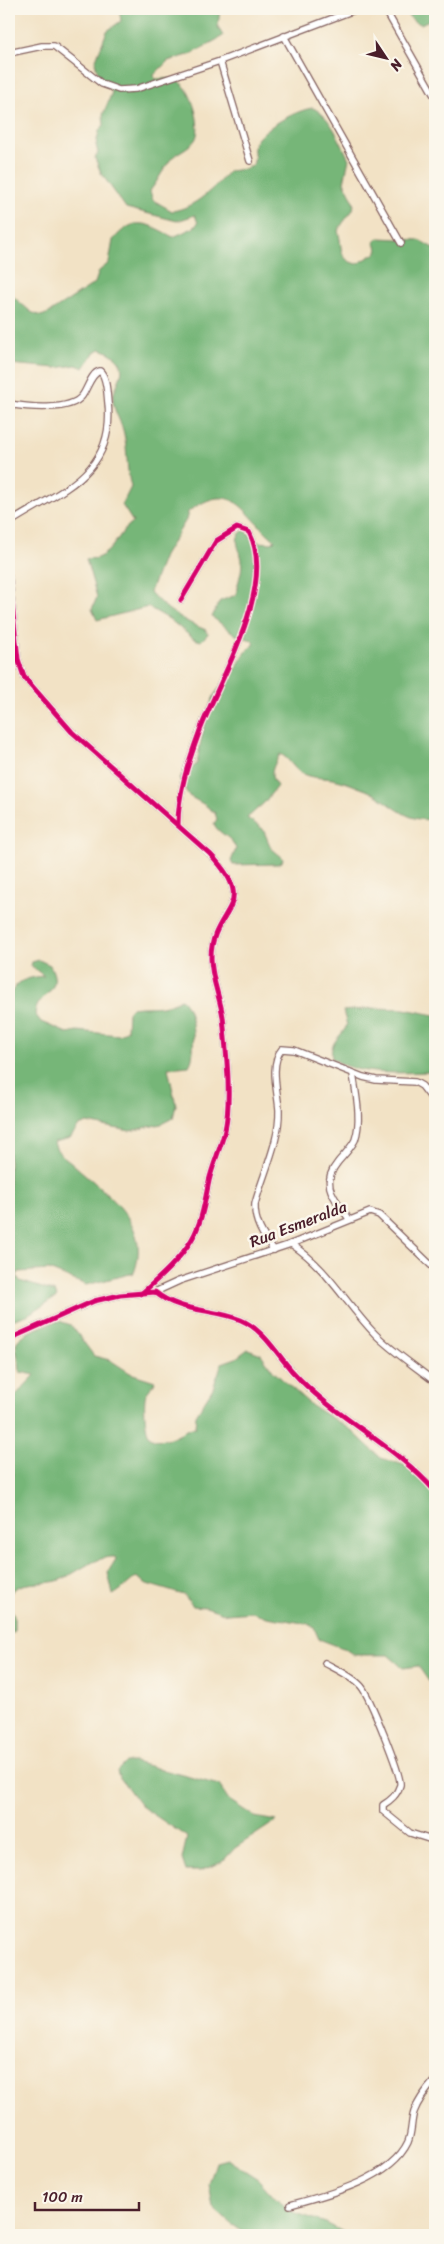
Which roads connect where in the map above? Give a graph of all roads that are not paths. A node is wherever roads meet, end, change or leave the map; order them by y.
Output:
1 (356, 9) edge
2 (385, 9) edge
3 (284, 36) junction
4 (9, 53) edge
5 (220, 61) junction
6 (435, 97) edge
7 (250, 161) dead end
8 (401, 243) dead end
9 (9, 404) edge
10 (9, 523) edge
11 (9, 578) edge
12 (180, 600) dead end
13 (178, 825) junction
14 (353, 1074) junction
15 (435, 1103) edge
16 (349, 1219) junction
17 (291, 1244) junction
18 (274, 1250) junction
19 (435, 1269) edge
20 (155, 1292) junction
21 (141, 1294) junction
22 (9, 1339) edge
23 (435, 1382) edge
24 (435, 1491) edge
25 (325, 1663) dead end
26 (435, 1841) edge
27 (435, 2080) edge
28 (290, 2205) dead end

1 - 3 street
2 - 6 street
3 - 5 street
3 - 8 street
4 - 5 street
5 - 7 street
9 - 10 street
11 - 13 street
12 - 13 street
13 - 21 street
14 - 15 street
14 - 16 street
14 - 18 street
16 - 17 street, Rua Esmeralda
16 - 19 street, Rua Esmeralda
17 - 18 street, Rua Esmeralda
17 - 23 street
18 - 20 street, Rua Esmeralda
20 - 21 street, Rua Esmeralda
20 - 24 street
21 - 22 street, Rua Esmeralda
25 - 26 street
27 - 28 street

